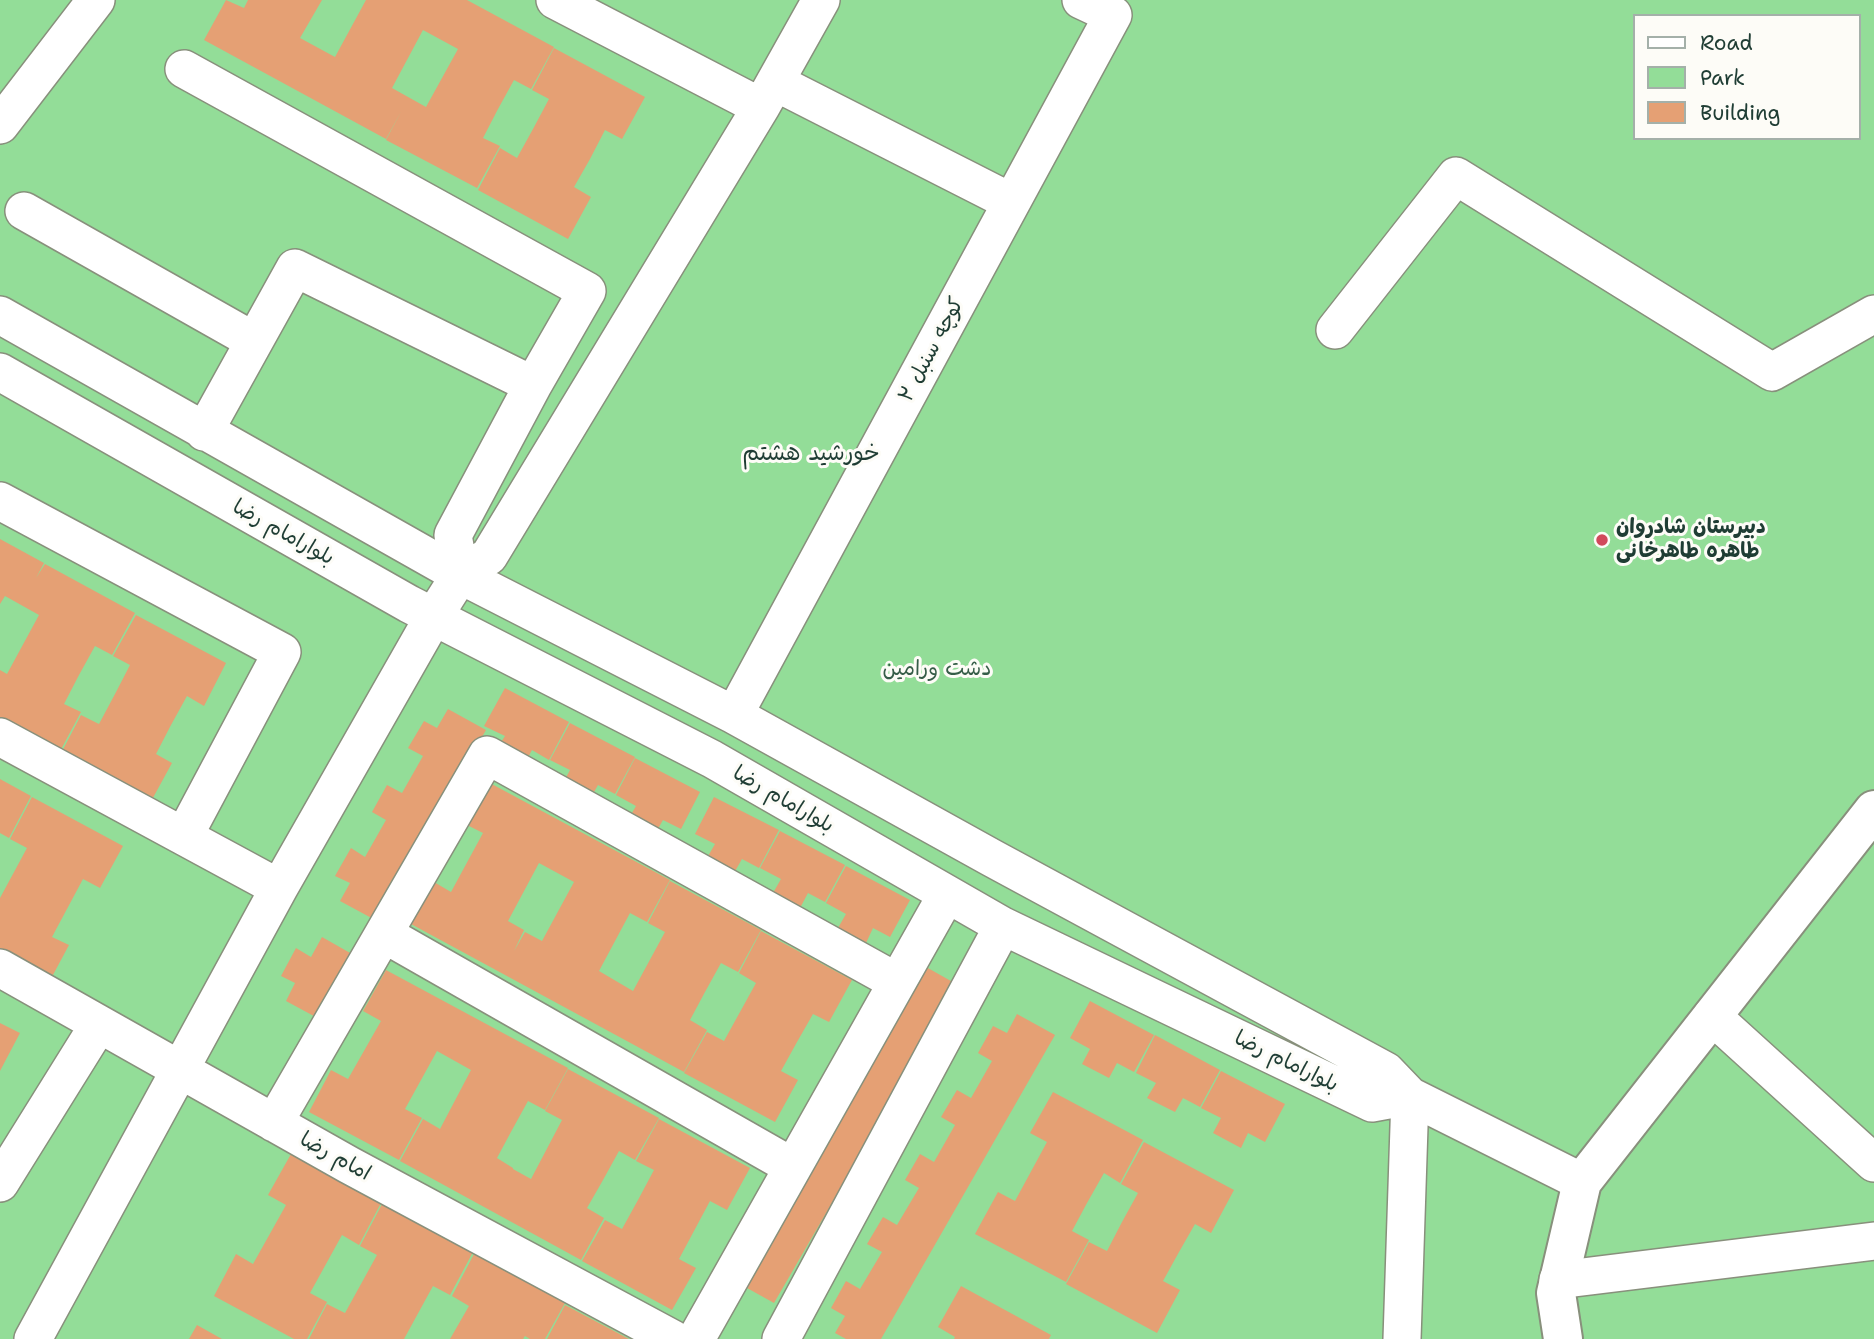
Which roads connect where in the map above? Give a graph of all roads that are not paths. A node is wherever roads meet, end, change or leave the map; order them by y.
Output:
1 (96, 0) edge
2 (555, 0) edge
3 (821, 0) edge
4 (1082, 0) edge
5 (184, 69) dead end
6 (768, 95) junction
7 (0, 125) edge
8 (1011, 202) junction
9 (24, 211) dead end
10 (1874, 314) edge
11 (0, 315) edge
12 (1335, 330) dead end
13 (254, 341) junction
14 (0, 372) edge
15 (533, 385) junction
16 (204, 432) junction
17 (0, 501) edge
18 (460, 575) junction
19 (434, 616) junction
20 (734, 715) junction
21 (0, 737) edge
22 (1868, 830) edge
23 (184, 836) junction
24 (992, 859) junction
25 (279, 888) junction
26 (956, 900) junction
27 (1003, 926) junction
28 (384, 934) junction
29 (0, 968) edge
30 (897, 982) junction
31 (1713, 1016) junction
32 (99, 1024) junction
33 (181, 1070) junction
34 (1410, 1096) junction
35 (274, 1123) junction
36 (1874, 1163) edge
37 (793, 1167) junction
38 (1582, 1182) junction
39 (0, 1184) edge
40 (1874, 1241) edge
41 (1559, 1280) junction
42 (33, 1339) edge
43 (673, 1339) edge
44 (695, 1339) edge
45 (781, 1339) edge
46 (1402, 1339) edge
47 (1563, 1339) edge

1 - 7 street
2 - 6 street
3 - 6 street
4 - 8 street, کوچه سنبل ۲
5 - 15 street
6 - 8 street
6 - 18 street
8 - 20 street, کوچه سنبل ۲
9 - 13 street
10 - 12 street
11 - 16 street
13 - 15 street
13 - 16 street
14 - 19 street, بلوارامام رضا
15 - 18 street
16 - 18 street
17 - 23 street
18 - 19 street
18 - 20 street
19 - 25 street
19 - 26 street, بلوارامام رضا
20 - 24 street
21 - 23 street
22 - 31 street
23 - 25 street
24 - 26 street
24 - 34 street
25 - 33 street
26 - 27 street, بلوارامام رضا
26 - 30 street
27 - 34 street, بلوارامام رضا
27 - 45 street
28 - 30 street
28 - 35 street
28 - 37 street
29 - 32 street, امام رضا
30 - 37 street
31 - 36 street
31 - 38 street
32 - 33 street, امام رضا
32 - 39 street
33 - 35 street, امام رضا
33 - 42 street
34 - 38 street
34 - 46 street
35 - 43 street, امام رضا
37 - 44 street
38 - 41 street
40 - 41 street
41 - 47 street

